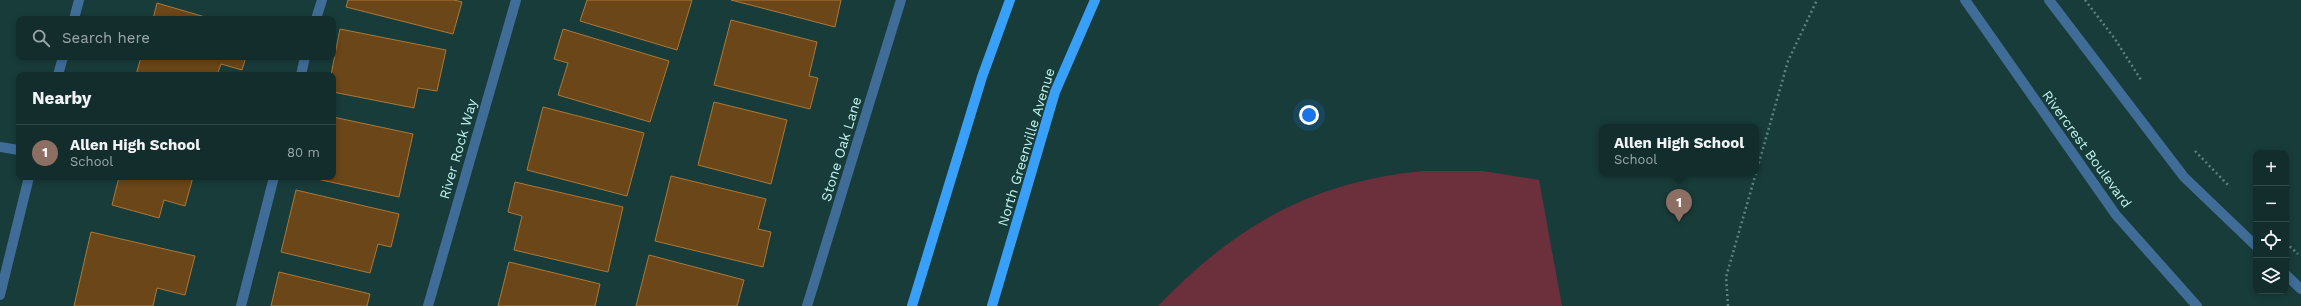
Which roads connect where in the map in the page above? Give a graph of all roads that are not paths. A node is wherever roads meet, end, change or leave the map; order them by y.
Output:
1 (79, 0) edge
2 (322, 0) edge
3 (516, 0) edge
4 (902, 0) edge
5 (1010, 0) edge
6 (1095, 0) edge
7 (1965, 0) edge
8 (2049, 0) edge
9 (75, 16) edge
10 (317, 16) edge
11 (62, 60) edge
12 (304, 60) edge
13 (59, 72) edge
14 (302, 72) edge
15 (0, 147) edge
16 (16, 150) edge
17 (28, 180) edge
18 (273, 180) edge
19 (2253, 243) edge
20 (2289, 278) edge
21 (2301, 289) edge
22 (0, 295) edge
23 (241, 306) edge
24 (428, 306) edge
25 (807, 306) edge
26 (912, 306) edge
27 (992, 306) edge
28 (2197, 306) edge

1 - 9 street
2 - 10 street
3 - 24 street, River Rock Way
4 - 25 street, Stone Oak Lane
5 - 26 main road
6 - 27 main road, North Greenville Avenue
7 - 28 street, Rivercrest Boulevard
8 - 19 street
11 - 13 street
12 - 14 street
15 - 16 street
17 - 22 street
18 - 23 street
20 - 21 street

